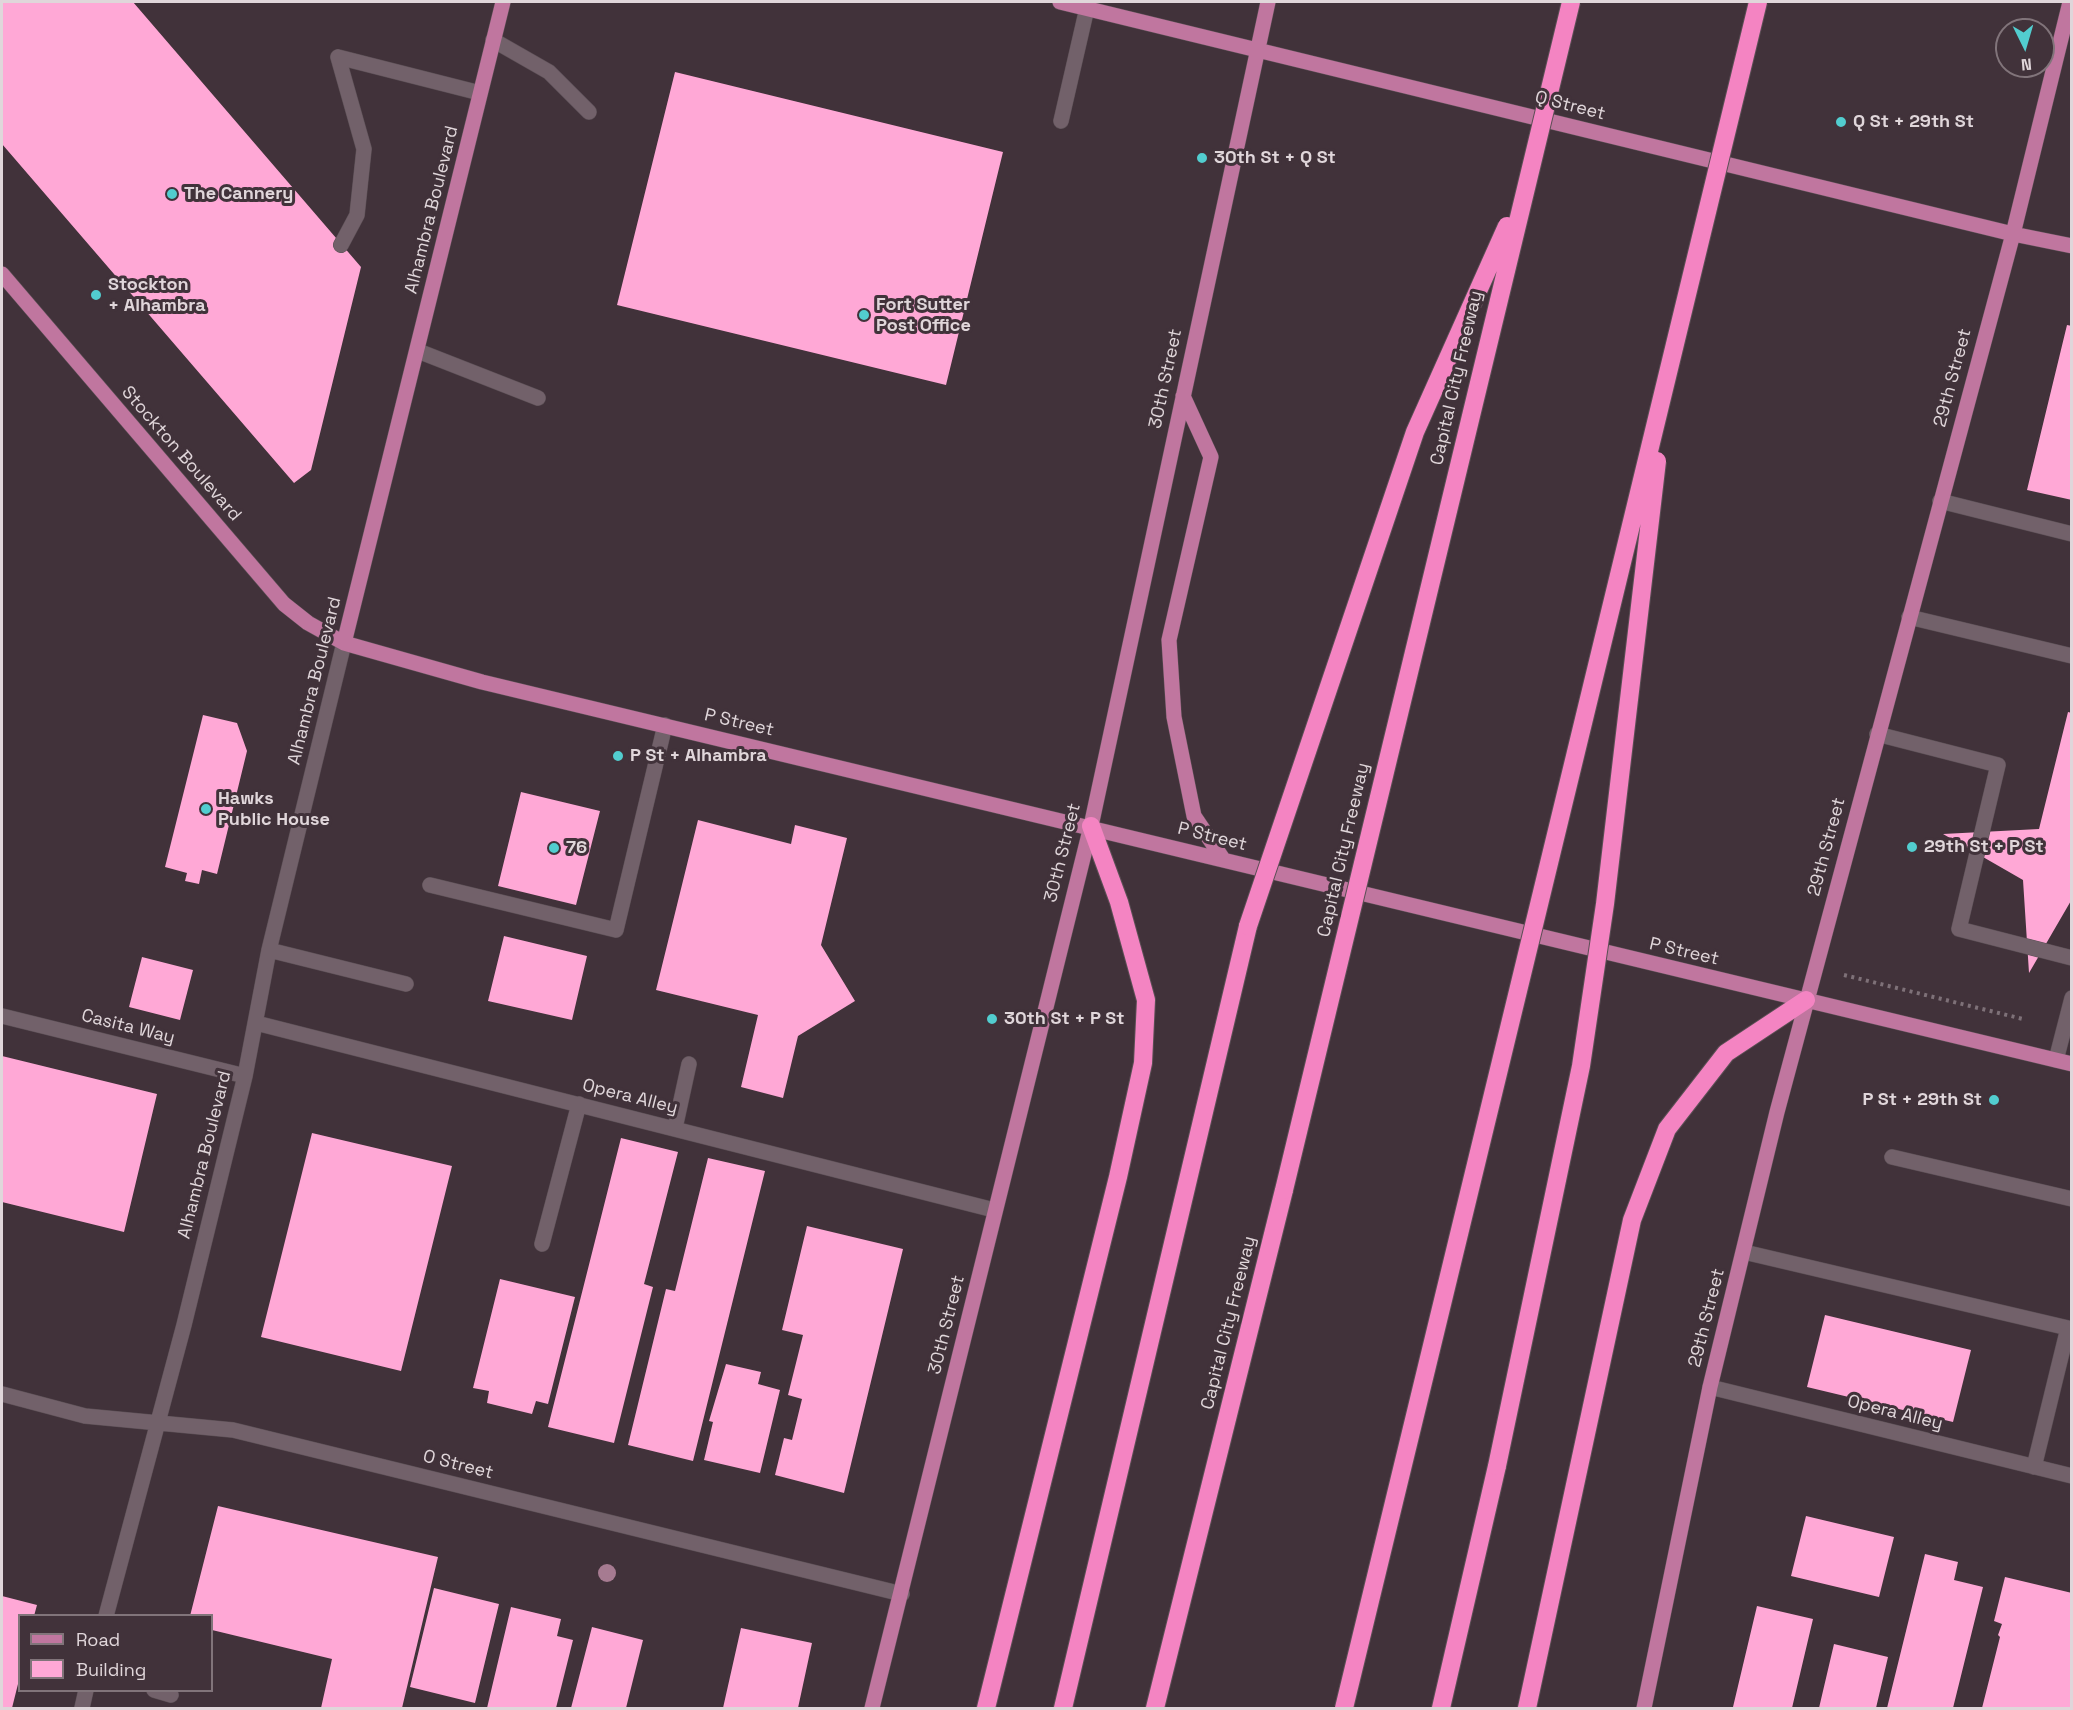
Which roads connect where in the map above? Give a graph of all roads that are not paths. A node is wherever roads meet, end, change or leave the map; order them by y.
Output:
1 (503, 2) edge
2 (1060, 2) edge
3 (1268, 2) edge
4 (1571, 2) edge
5 (1758, 2) edge
6 (2070, 2) edge
7 (1087, 8) junction
8 (493, 40) junction
9 (1257, 49) junction
10 (480, 93) junction
11 (589, 112) dead end
12 (1061, 121) dead end
13 (1526, 183) junction
14 (2013, 234) junction
15 (341, 245) dead end
16 (2072, 246) edge
17 (2, 274) edge
18 (418, 351) junction
19 (1666, 381) junction
20 (1183, 396) junction
21 (538, 398) dead end
22 (1940, 501) junction
23 (2072, 534) edge
24 (1909, 617) junction
25 (344, 643) junction
26 (2072, 656) edge
27 (664, 725) junction
28 (1877, 734) junction
29 (1090, 826) junction
30 (1223, 860) junction
31 (430, 885) dead end
32 (269, 950) junction
33 (2072, 958) edge
34 (406, 984) dead end
35 (2072, 998) edge
36 (1806, 1000) junction
37 (2, 1016) edge
38 (256, 1023) junction
39 (2056, 1060) junction
40 (689, 1064) dead end
41 (2072, 1064) edge
42 (245, 1076) junction
43 (579, 1104) junction
44 (675, 1128) junction
45 (1892, 1157) dead end
46 (2072, 1199) edge
47 (994, 1210) junction
48 (542, 1244) dead end
49 (1744, 1252) junction
50 (2070, 1321) edge
51 (1710, 1388) junction
52 (2, 1394) edge
53 (158, 1424) junction
54 (2034, 1467) junction
55 (2072, 1476) edge
56 (902, 1594) junction
57 (107, 1614) edge
58 (86, 1692) edge
59 (161, 1692) edge
60 (171, 1695) dead end
61 (82, 1708) edge
62 (872, 1708) edge
63 (986, 1708) edge
64 (1064, 1708) edge
65 (1155, 1708) edge
66 (1344, 1708) edge
67 (1441, 1708) edge
68 (1527, 1708) edge
69 (1644, 1708) edge

1 - 8 main road, Alhambra Boulevard
2 - 7 main road, Q Street
3 - 9 main road, 30th Street
4 - 13 highway, Capital City Freeway, bridge
5 - 19 highway, bridge
6 - 14 main road, 29th Street
7 - 9 main road, Q Street
7 - 12 street
8 - 10 main road, Alhambra Boulevard
8 - 11 street
9 - 14 main road, Q Street
9 - 20 main road, 30th Street
10 - 15 street
10 - 18 main road, Alhambra Boulevard
13 - 64 highway, bridge
13 - 65 highway, Capital City Freeway, bridge
14 - 16 main road, Q Street
14 - 22 main road, 29th Street
17 - 25 main road, Stockton Boulevard
18 - 21 street
18 - 25 main road, Alhambra Boulevard
19 - 66 highway, bridge
19 - 67 highway, bridge
20 - 29 main road, 30th Street
20 - 30 main road
22 - 23 street
22 - 24 main road, 29th Street
24 - 26 street
24 - 28 main road, 29th Street
25 - 27 main road, P Street
25 - 32 street, Alhambra Boulevard
27 - 29 main road, P Street
27 - 31 street
28 - 33 street
28 - 36 main road, 29th Street
29 - 30 main road, P Street
29 - 47 main road, 30th Street
29 - 63 highway
30 - 36 main road, P Street
32 - 34 street
32 - 38 street, Alhambra Boulevard
35 - 39 street
36 - 39 main road, P Street
36 - 49 main road, 29th Street
36 - 68 highway
37 - 42 street, Casita Way
38 - 42 street, Alhambra Boulevard
38 - 43 street, Opera Alley
39 - 41 main road, P Street
40 - 44 street
42 - 53 street, Alhambra Boulevard
43 - 44 street, Opera Alley
43 - 48 street
44 - 47 street, Opera Alley
45 - 46 street
47 - 56 main road, 30th Street
49 - 50 street
49 - 51 main road, 29th Street
50 - 54 street
51 - 54 street, Opera Alley
51 - 69 main road, 29th Street
52 - 53 street, O Street
53 - 56 street, O Street
53 - 57 street, Alhambra Boulevard
54 - 55 street, Opera Alley
56 - 62 main road, 30th Street
58 - 61 street
59 - 60 street

